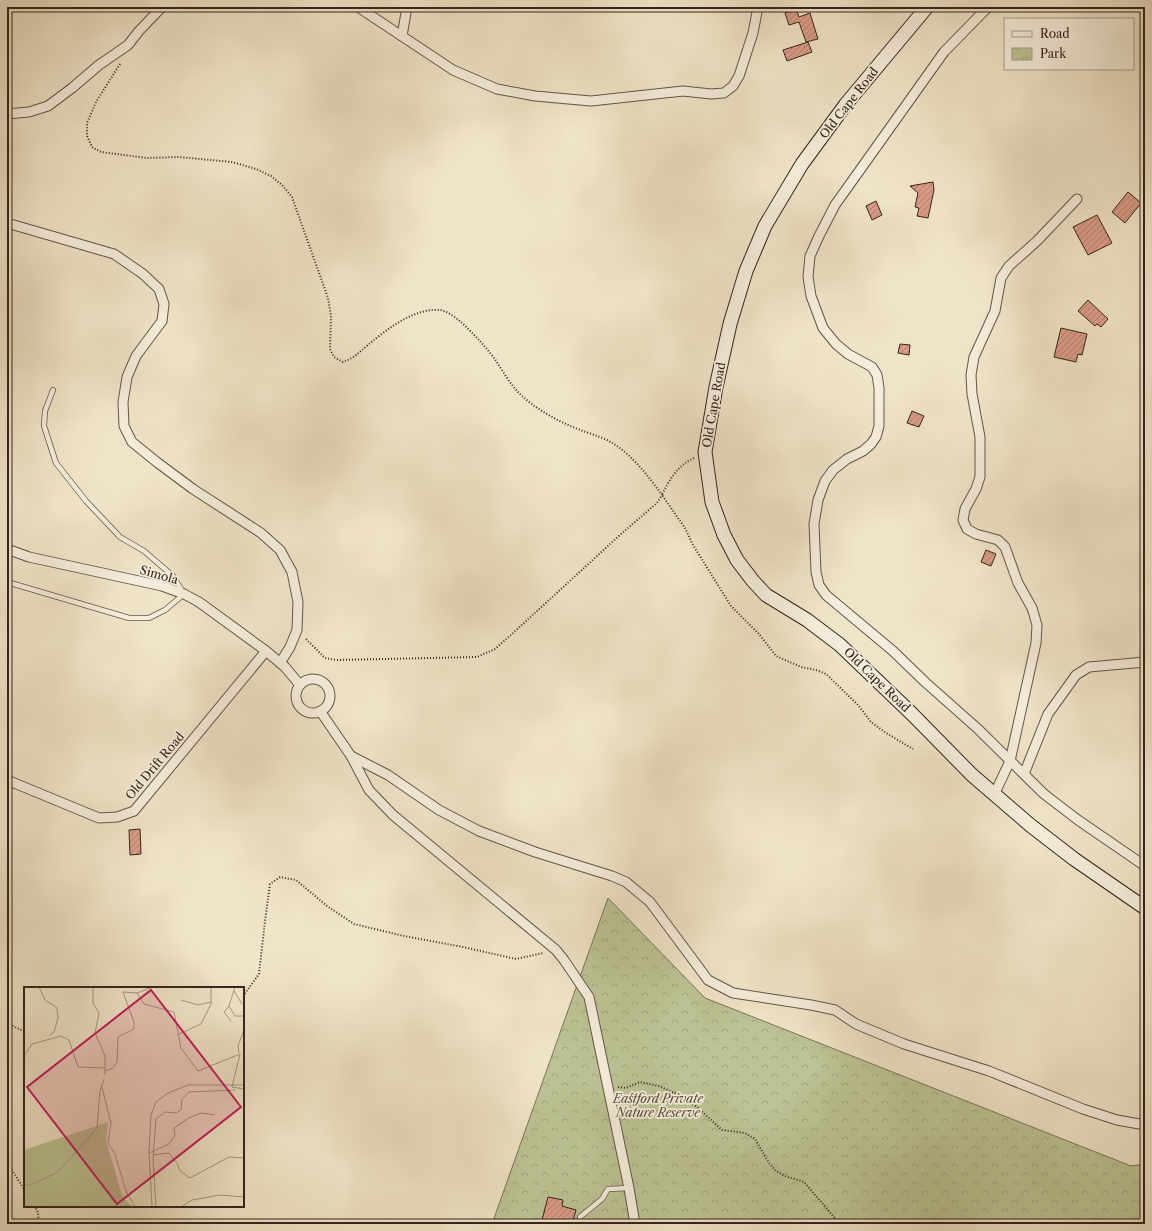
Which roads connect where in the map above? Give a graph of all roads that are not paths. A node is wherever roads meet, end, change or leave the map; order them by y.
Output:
1 (162, 7) edge
2 (358, 7) edge
3 (407, 7) edge
4 (758, 7) edge
5 (927, 7) edge
6 (988, 7) edge
7 (402, 36) junction
8 (7, 114) edge
9 (1077, 199) dead end
10 (7, 223) edge
11 (53, 390) dead end
12 (7, 548) edge
13 (7, 582) edge
14 (184, 594) junction
15 (266, 650) junction
16 (1145, 662) edge
17 (283, 665) junction
18 (300, 685) junction
19 (320, 711) junction
20 (351, 756) junction
21 (1010, 761) junction
22 (1024, 774) junction
23 (7, 780) edge
24 (994, 795) junction
25 (1145, 866) edge
26 (1145, 908) edge
27 (1145, 1125) edge
28 (629, 1188) junction
29 (580, 1217) dead end
30 (635, 1224) edge

1 - 8 street
2 - 7 street
3 - 7 street
4 - 7 street
5 - 24 street, Old Cape Road
6 - 21 street
9 - 21 street
10 - 17 street
11 - 14 lane
12 - 14 street, Simola
13 - 14 lane
14 - 15 street, Simola
15 - 17 street, Simola
15 - 23 street, Old Drift Road
16 - 22 street
17 - 18 street, Simola
18 - 19 street
18 - 19 street
19 - 20 street
20 - 27 street
20 - 28 street
21 - 22 street
21 - 24 street
22 - 25 street
24 - 26 street, Old Cape Road
28 - 29 lane
28 - 30 street

